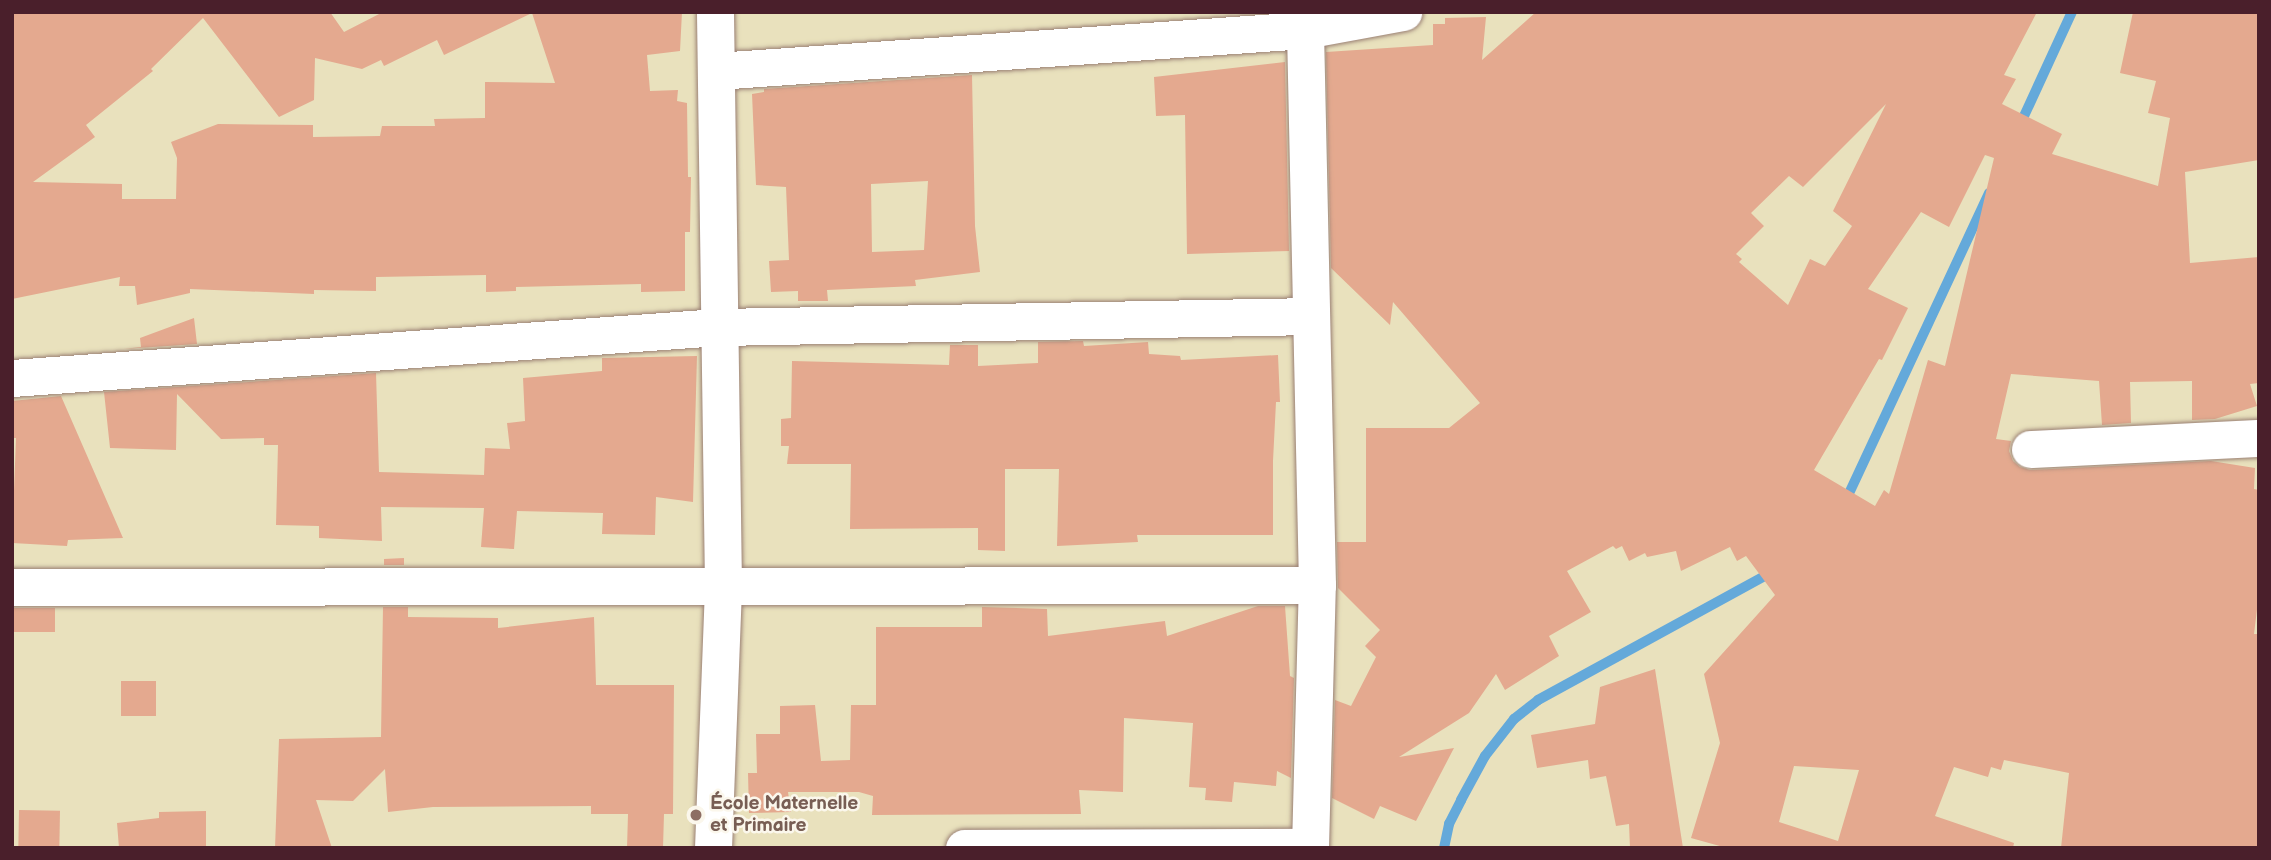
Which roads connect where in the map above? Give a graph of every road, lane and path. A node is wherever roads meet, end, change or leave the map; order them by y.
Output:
1 (715, 12) edge
2 (1403, 12) edge
3 (1305, 30) junction
4 (716, 71) junction
5 (1311, 316) junction
6 (719, 327) junction
7 (12, 378) edge
8 (2259, 438) edge
9 (2030, 449) dead end
10 (1317, 585) junction
11 (12, 586) edge
12 (723, 586) junction
13 (713, 848) edge
14 (964, 848) edge

1 - 4 street
2 - 3 street
3 - 4 street
3 - 5 street
4 - 6 street
5 - 6 street
5 - 10 street
6 - 7 street
6 - 12 street
8 - 9 street
10 - 12 street
10 - 14 street
11 - 12 street
12 - 13 street

